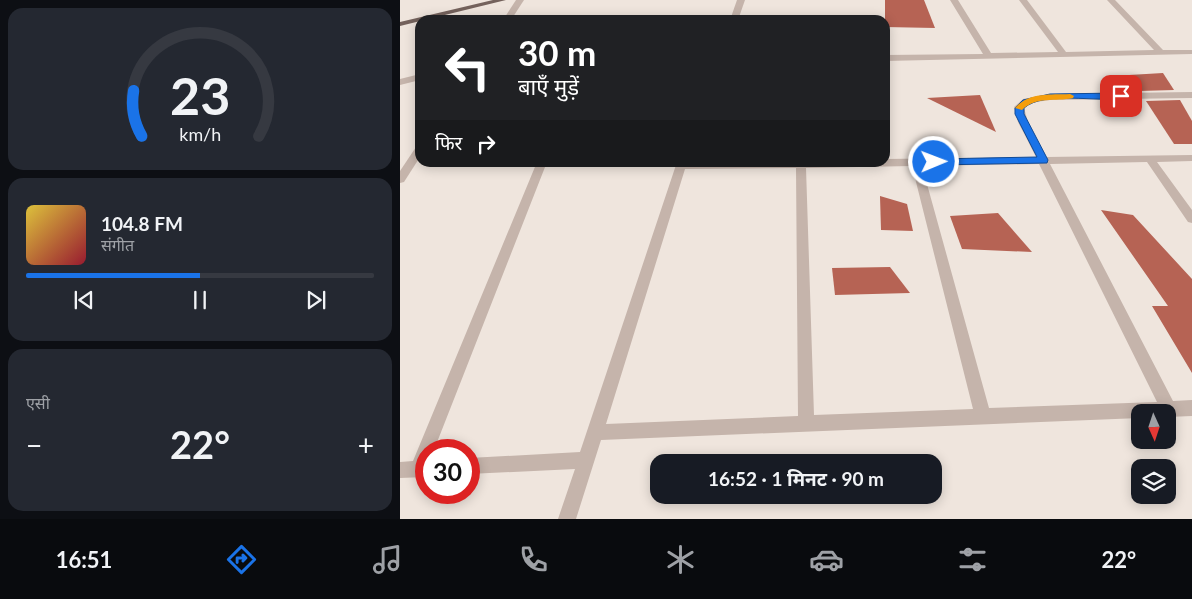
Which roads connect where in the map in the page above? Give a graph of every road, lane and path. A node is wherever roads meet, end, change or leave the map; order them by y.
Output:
1 (502, 0) edge
2 (520, 0) edge
3 (741, 0) edge
4 (954, 0) edge
5 (1023, 0) edge
6 (1110, 0) edge
7 (438, 15) edge
8 (510, 15) edge
9 (736, 15) edge
10 (415, 20) edge
11 (400, 24) edge
12 (1160, 52) junction
13 (1192, 52) edge
14 (1064, 54) junction
15 (989, 57) junction
16 (890, 58) edge
17 (415, 78) edge
18 (400, 82) edge
19 (1192, 95) edge
20 (415, 156) edge
21 (1149, 158) junction
22 (1192, 158) edge
23 (1043, 160) junction
24 (890, 162) edge
25 (916, 162) junction
26 (540, 167) edge
27 (680, 167) edge
28 (801, 167) edge
29 (400, 179) edge
30 (1192, 219) edge
31 (1166, 404) edge
32 (1192, 408) edge
33 (1176, 409) edge
34 (1131, 410) edge
35 (982, 416) junction
36 (806, 424) junction
37 (596, 432) junction
38 (434, 439) edge
39 (586, 460) junction
40 (480, 465) edge
41 (415, 469) edge
42 (400, 470) edge
43 (567, 519) edge

1 - 7 main road
2 - 8 street
3 - 9 street
4 - 15 street
5 - 14 street
6 - 12 street
10 - 11 main road
12 - 13 street
12 - 14 street
14 - 15 street
15 - 16 street
17 - 18 street
19 - 23 street
20 - 29 street
21 - 22 street
21 - 23 street
21 - 30 street
23 - 25 street
23 - 31 street
24 - 25 street
25 - 35 street
26 - 38 street
27 - 37 street
28 - 36 street
32 - 33 street
34 - 35 street
35 - 36 street
36 - 37 street
37 - 39 street
39 - 40 street
39 - 43 street
41 - 42 street

